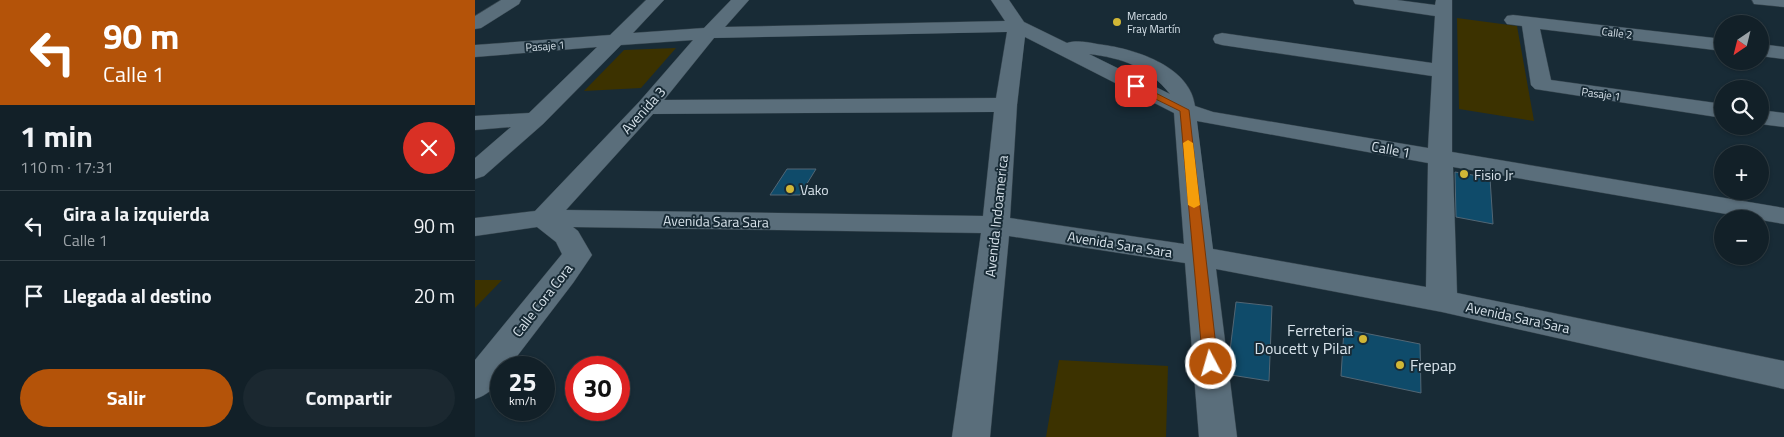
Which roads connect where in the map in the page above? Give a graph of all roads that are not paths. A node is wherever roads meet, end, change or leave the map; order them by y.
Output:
1 (513, 0) edge
2 (656, 0) edge
3 (741, 0) edge
4 (999, 0) edge
5 (1361, 0) edge
6 (1760, 0) edge
7 (1783, 1) edge
8 (1444, 6) edge
9 (1521, 21) joint
10 (475, 24) edge
11 (1017, 26) junction
12 (709, 33) junction
13 (1222, 39) dead end
14 (615, 42) junction
15 (1714, 44) edge
16 (475, 51) edge
17 (1769, 51) edge
18 (1784, 53) edge
19 (1443, 71) junction
20 (1006, 105) junction
21 (647, 107) junction
22 (1185, 110) junction
23 (1714, 110) edge
24 (535, 118) junction
25 (1769, 118) edge
26 (1784, 120) edge
27 (475, 123) edge
28 (1439, 157) junction
29 (475, 171) edge
30 (1784, 216) edge
31 (543, 218) junction
32 (996, 225) junction
33 (475, 227) edge
34 (1199, 256) junction
35 (1442, 301) junction
36 (1784, 375) edge
37 (475, 385) edge
38 (971, 437) edge
39 (1218, 437) edge

1 - 10 street
2 - 14 street
3 - 12 street, Avenida 3
4 - 11 street
5 - 8 street
6 - 7 street
8 - 19 street
9 - 15 street, Calle 2
9 - 23 street, Pasaje 1
11 - 12 street, Pasaje 1
11 - 20 street, Avenida Indoamerica
11 - 22 street, Calle 1
12 - 14 street, Pasaje 1
12 - 21 street, Avenida 3
13 - 19 street
14 - 16 street, Pasaje 1
14 - 24 street
17 - 18 street
19 - 28 street
20 - 21 street
20 - 32 street, Avenida Indoamerica
21 - 31 street, Avenida 3
22 - 28 street, Calle 1
22 - 34 street
24 - 27 street
24 - 29 street
25 - 26 street
28 - 30 street, Calle 1
28 - 35 street
31 - 32 street, Avenida Sara Sara
31 - 33 street, Avenida Sara Sara
31 - 37 street, Calle Cora Cora
32 - 34 street, Avenida Sara Sara
32 - 38 street, Avenida Indoamerica
34 - 35 street, Avenida Sara Sara
34 - 39 street
35 - 36 street, Avenida Sara Sara

